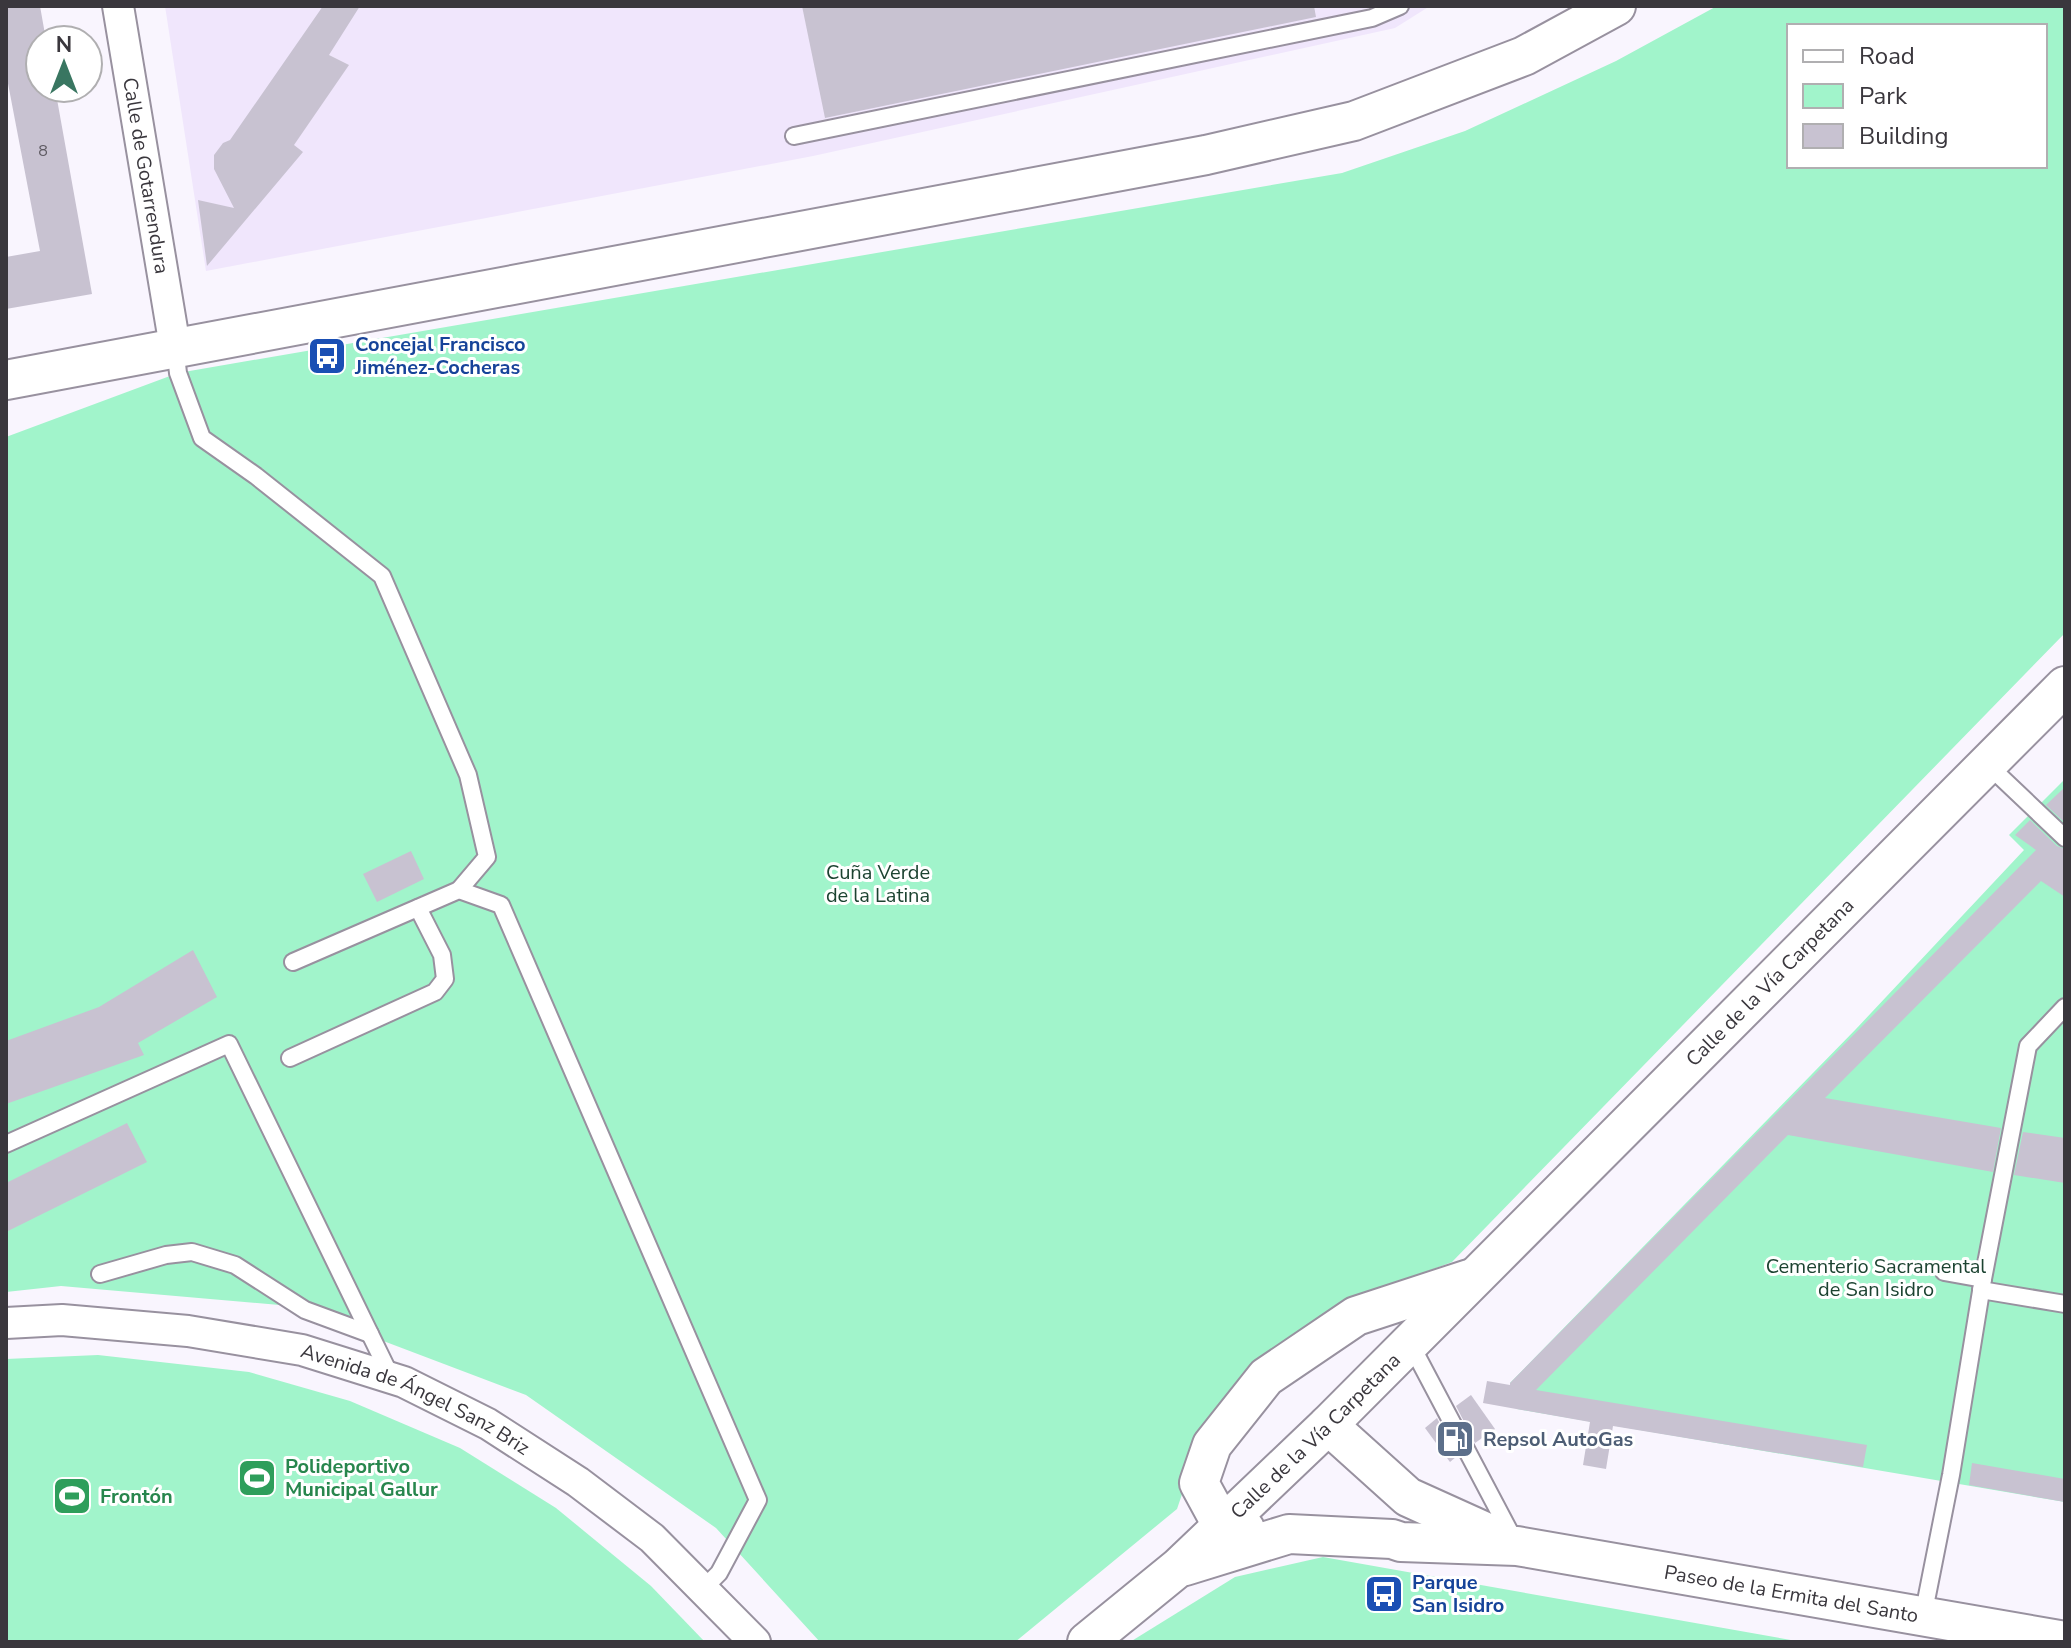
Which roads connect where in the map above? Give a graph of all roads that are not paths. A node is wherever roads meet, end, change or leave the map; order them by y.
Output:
1 (118, 6) edge
2 (1400, 6) edge
3 (1616, 6) edge
4 (794, 136) dead end
5 (175, 347) junction
6 (6, 380) edge
7 (2065, 686) edge
8 (1987, 764) junction
9 (2065, 838) edge
10 (459, 890) junction
11 (418, 908) junction
12 (293, 962) dead end
13 (2065, 1007) edge
14 (290, 1058) dead end
15 (6, 1144) edge
16 (1944, 1272) dead end
17 (100, 1274) dead end
18 (1475, 1277) junction
19 (1982, 1284) junction
20 (2065, 1304) edge
21 (6, 1323) edge
22 (370, 1334) junction
23 (1410, 1343) junction
24 (391, 1378) junction
25 (1328, 1425) junction
26 (1223, 1527) junction
27 (1289, 1534) junction
28 (1517, 1546) junction
29 (1179, 1567) junction
30 (703, 1589) junction
31 (1923, 1616) junction
32 (2065, 1641) edge
33 (755, 1642) edge
34 (1087, 1642) edge

1 - 5 street, Calle de Gotarrendura
2 - 4 lane
3 - 5 street
5 - 6 street
5 - 10 lane
7 - 8 street, Calle de la Vía Carpetana
8 - 9 lane
8 - 18 street, Calle de la Vía Carpetana
10 - 11 lane
10 - 30 lane
11 - 12 lane
11 - 14 lane
13 - 19 lane
15 - 22 lane
16 - 19 lane
17 - 22 lane
18 - 23 street, Calle de la Vía Carpetana
18 - 26 street, Calle de la Vía Carpetana
19 - 20 lane
19 - 31 lane
21 - 24 street, Avenida de Ángel Sanz Briz
22 - 24 lane
23 - 25 street, Calle de la Vía Carpetana
23 - 28 lane
24 - 30 street, Avenida de Ángel Sanz Briz
25 - 26 street, Calle de la Vía Carpetana
25 - 28 street, Paseo de la Ermita del Santo
26 - 27 street, Calle de la Vía Carpetana
26 - 29 street, Calle de la Vía Carpetana
27 - 28 street, Paseo de la Ermita del Santo
27 - 29 street, Paseo de la Ermita del Santo
28 - 31 street, Paseo de la Ermita del Santo
29 - 34 street, Calle de la Vía Carpetana
30 - 33 street, Avenida de Ángel Sanz Briz
31 - 32 street, Paseo de la Ermita del Santo

